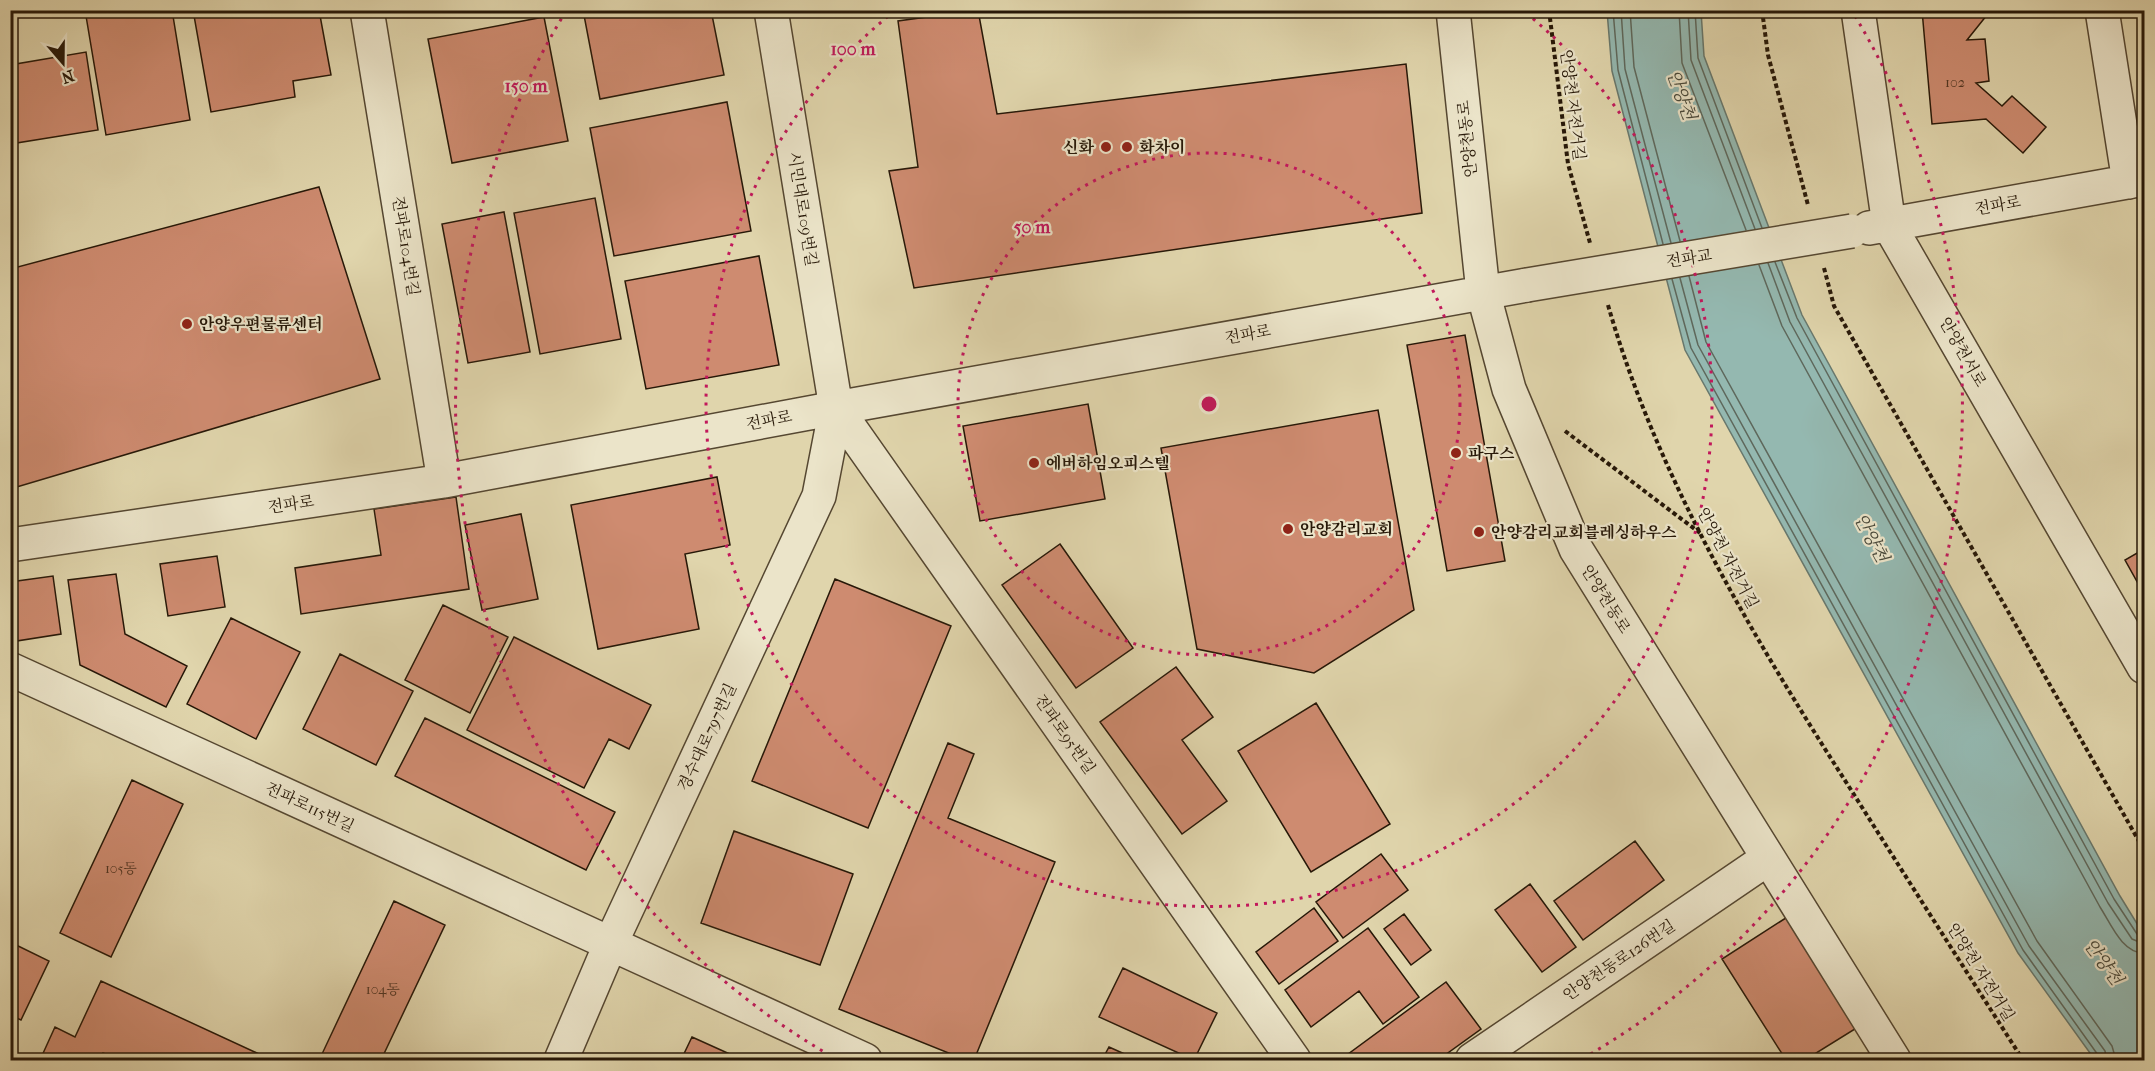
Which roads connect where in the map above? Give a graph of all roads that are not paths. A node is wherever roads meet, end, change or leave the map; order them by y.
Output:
1 (368, 10) edge
2 (771, 10) edge
3 (1453, 10) edge
4 (1858, 10) edge
5 (2102, 10) edge
6 (2137, 180) edge
7 (1889, 225) junction
8 (1852, 231) joint
9 (1527, 285) joint
10 (1484, 292) junction
11 (836, 408) junction
12 (444, 481) junction
13 (10, 545) edge
14 (2145, 667) edge
15 (10, 669) edge
16 (1767, 860) junction
17 (610, 945) junction
18 (561, 1060) edge
19 (865, 1060) edge
20 (1294, 1060) edge
21 (1472, 1060) edge
22 (1894, 1060) edge

1 - 12 street, 전파로104번길
2 - 11 street, 시민대로109번길
3 - 10 street, 안양천동로
4 - 7 street, 안양천서로
5 - 6 street
6 - 7 street, 전파로
7 - 8 street, 전파로
7 - 14 street, 안양천서로
8 - 9 street, 전파교, bridge
9 - 10 street, 전파로
10 - 11 street, 전파로
10 - 16 street, 안양천동로
11 - 12 street, 전파로
11 - 17 street, 경수대로797번길
11 - 20 street, 전파로95번길
12 - 13 street, 전파로
15 - 17 street, 전파로115번길
16 - 21 street, 안양천동로126번길
16 - 22 street, 안양천동로
17 - 18 street, 경수대로797번길
17 - 19 street, 전파로115번길

